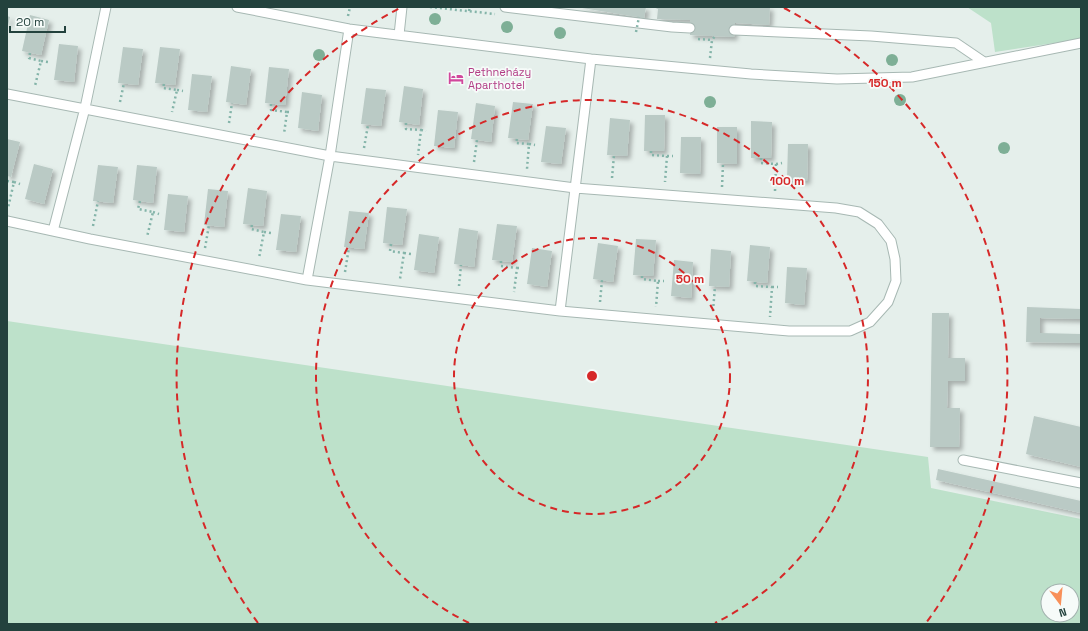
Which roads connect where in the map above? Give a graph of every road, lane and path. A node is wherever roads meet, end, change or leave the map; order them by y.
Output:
1 (106, 7) edge
2 (237, 7) edge
3 (402, 7) edge
4 (470, 7) edge
5 (505, 7) edge
6 (469, 11) dead end
7 (639, 17) dead end
8 (690, 28) dead end
9 (349, 29) junction
10 (734, 30) dead end
11 (636, 32) dead end
12 (399, 35) junction
13 (714, 36) dead end
14 (1081, 43) edge
15 (30, 52) dead end
16 (591, 59) junction
17 (41, 61) junction
18 (48, 62) dead end
19 (984, 62) junction
20 (710, 70) junction
21 (124, 83) dead end
22 (164, 84) dead end
23 (177, 90) junction
24 (183, 91) dead end
25 (7, 94) edge
26 (32, 98) junction
27 (232, 103) dead end
28 (271, 104) dead end
29 (85, 108) junction
30 (287, 112) junction
31 (292, 112) dead end
32 (117, 114) junction
33 (406, 123) dead end
34 (170, 125) junction
35 (368, 125) dead end
36 (421, 130) junction
37 (426, 131) dead end
38 (227, 136) junction
39 (517, 139) dead end
40 (477, 140) dead end
41 (530, 144) junction
42 (535, 145) dead end
43 (283, 147) junction
44 (651, 151) dead end
45 (614, 155) dead end
46 (330, 156) junction
47 (666, 156) junction
48 (673, 156) dead end
49 (761, 158) dead end
50 (362, 160) junction
51 (782, 163) dead end
52 (723, 164) dead end
53 (776, 164) junction
54 (417, 167) junction
55 (473, 174) junction
56 (7, 180) edge
57 (14, 182) junction
58 (526, 182) junction
59 (20, 184) dead end
60 (575, 188) junction
61 (612, 191) junction
62 (665, 195) junction
63 (721, 199) junction
64 (98, 201) dead end
65 (140, 201) dead end
66 (774, 203) junction
67 (7, 210) edge
68 (152, 212) junction
69 (159, 214) dead end
70 (7, 221) edge
71 (209, 225) dead end
72 (252, 225) dead end
73 (54, 231) junction
74 (264, 232) junction
75 (270, 233) dead end
76 (90, 238) junction
77 (391, 244) dead end
78 (349, 247) dead end
79 (145, 249) junction
80 (404, 253) junction
81 (411, 254) dead end
82 (203, 260) junction
83 (501, 261) dead end
84 (461, 265) dead end
85 (517, 268) junction
86 (522, 268) dead end
87 (256, 270) junction
88 (642, 276) dead end
89 (307, 280) junction
90 (602, 280) dead end
91 (658, 281) junction
92 (664, 281) dead end
93 (756, 282) dead end
94 (344, 285) junction
95 (715, 286) dead end
96 (772, 287) junction
97 (778, 288) dead end
98 (398, 292) junction
99 (457, 299) junction
100 (512, 305) junction
101 (560, 311) junction
102 (599, 314) junction
103 (654, 319) junction
104 (712, 324) junction
105 (769, 329) junction
106 (964, 460) dead end
107 (1081, 483) edge

1 - 29 lane
2 - 9 lane
3 - 12 lane
4 - 6 path
5 - 8 lane
7 - 11 path, bridge
9 - 12 lane
9 - 46 lane
10 - 19 lane
12 - 16 lane
13 - 20 path
14 - 19 lane
15 - 17 path
16 - 20 lane
16 - 60 lane
17 - 18 path
17 - 26 path
19 - 20 lane
21 - 32 path
22 - 23 path
23 - 24 path
23 - 34 path
25 - 26 lane
26 - 29 lane
27 - 38 path
28 - 30 path
29 - 32 lane
29 - 73 lane
30 - 31 path
30 - 43 path
32 - 34 lane
33 - 36 path
34 - 38 lane
35 - 50 path
36 - 37 path
36 - 54 path
38 - 43 lane
39 - 41 path
40 - 55 path
41 - 42 path
41 - 58 path
43 - 46 lane
44 - 47 path
45 - 61 path
46 - 50 lane
46 - 89 lane
47 - 48 path
47 - 62 path
49 - 53 path
50 - 54 lane
51 - 53 path
52 - 63 path
53 - 66 path
54 - 55 lane
55 - 58 lane
56 - 57 path
57 - 59 path
57 - 67 path
58 - 60 lane
60 - 61 lane
60 - 101 lane
61 - 62 lane
62 - 63 lane
63 - 66 lane
64 - 76 path
65 - 68 path
66 - 105 lane
68 - 69 path
68 - 79 path
70 - 73 lane
71 - 82 path
72 - 74 path
73 - 76 lane
74 - 75 path
74 - 87 path
76 - 79 lane
77 - 80 path
78 - 94 path
79 - 82 lane
80 - 81 path
80 - 98 path
82 - 87 lane
83 - 85 path
84 - 99 path
85 - 86 path
85 - 100 path
87 - 89 lane
88 - 91 path
89 - 94 lane
90 - 102 path
91 - 92 path
91 - 103 path
93 - 96 path
94 - 98 lane
95 - 104 path
96 - 97 path
96 - 105 path
98 - 99 lane
99 - 100 lane
100 - 101 lane
101 - 102 lane
102 - 103 lane
103 - 104 lane
104 - 105 lane
106 - 107 lane

